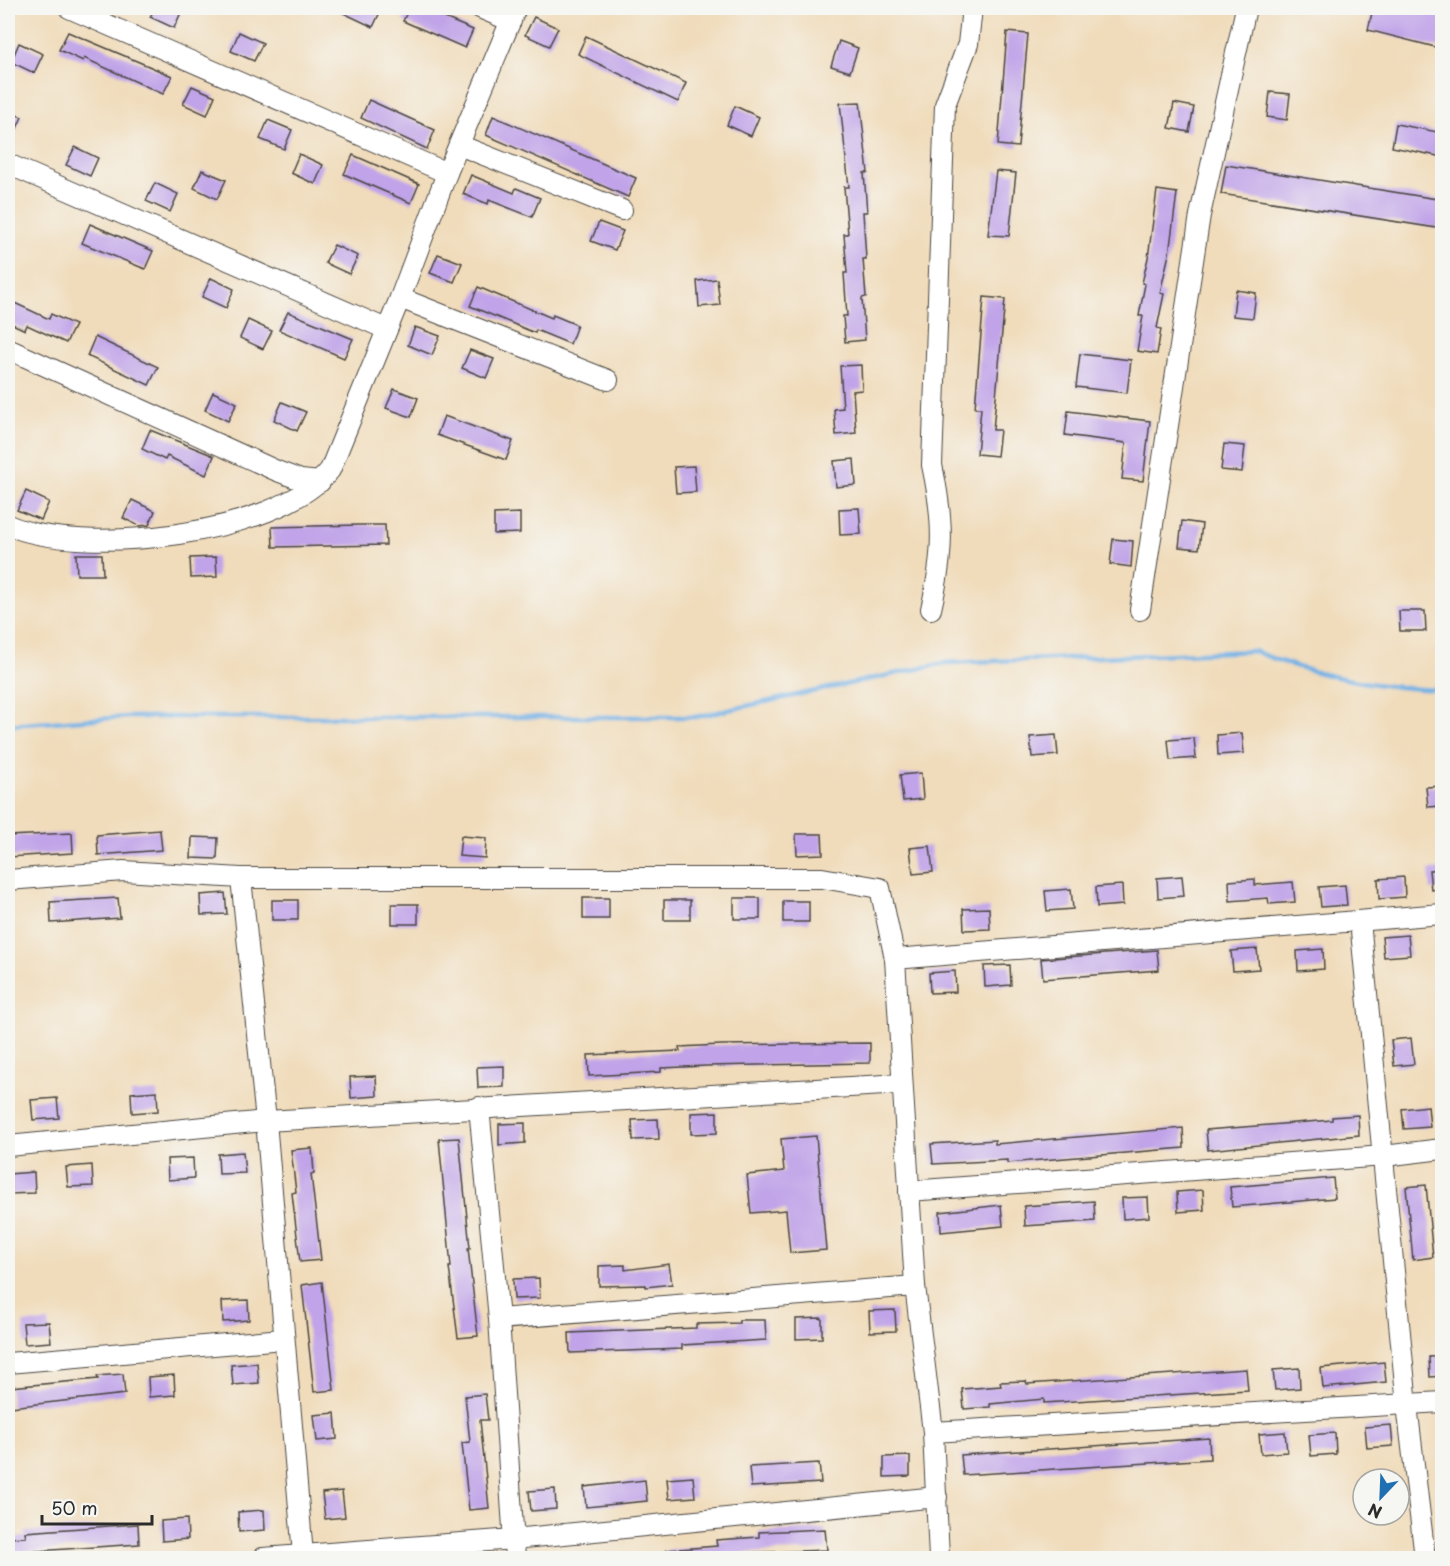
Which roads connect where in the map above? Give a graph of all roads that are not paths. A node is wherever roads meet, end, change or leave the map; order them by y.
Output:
1 (69, 8) edge
2 (480, 8) edge
3 (972, 8) edge
4 (1246, 8) edge
5 (514, 14) edge
6 (459, 145) junction
7 (8, 164) edge
8 (447, 173) junction
9 (622, 210) dead end
10 (400, 298) junction
11 (386, 329) junction
12 (8, 349) edge
13 (608, 380) dead end
14 (320, 482) junction
15 (8, 525) edge
16 (931, 609) dead end
17 (1140, 610) dead end
18 (241, 878) junction
19 (8, 880) edge
20 (1443, 914) edge
21 (1360, 921) junction
22 (894, 959) junction
23 (902, 1084) junction
24 (479, 1107) junction
25 (266, 1121) junction
26 (8, 1146) edge
27 (1443, 1149) edge
28 (1384, 1156) junction
29 (909, 1191) junction
30 (915, 1286) junction
31 (499, 1319) junction
32 (283, 1340) junction
33 (8, 1363) edge
34 (1443, 1402) edge
35 (1407, 1405) junction
36 (933, 1432) junction
37 (937, 1497) junction
38 (515, 1549) edge
39 (303, 1556) junction
40 (263, 1558) edge
41 (939, 1558) edge
42 (1425, 1558) edge

1 - 8 street
2 - 5 street
3 - 16 street
4 - 17 street
5 - 6 street
6 - 8 street
6 - 9 street
7 - 11 street
8 - 10 street
10 - 11 street
10 - 13 street
11 - 14 street
12 - 14 street
14 - 15 street
18 - 19 street
18 - 22 street
18 - 25 street
20 - 21 street
21 - 22 street
21 - 28 street
22 - 23 street
23 - 24 street
23 - 29 street
24 - 25 street
24 - 31 street
25 - 26 street
25 - 32 street
27 - 28 street
28 - 29 street
28 - 35 street
29 - 30 street
30 - 31 street
30 - 36 street
31 - 38 street
32 - 33 street
32 - 39 street
34 - 35 street
35 - 36 street
35 - 42 street
36 - 37 street
37 - 38 street
37 - 41 street
38 - 39 street
39 - 40 street

